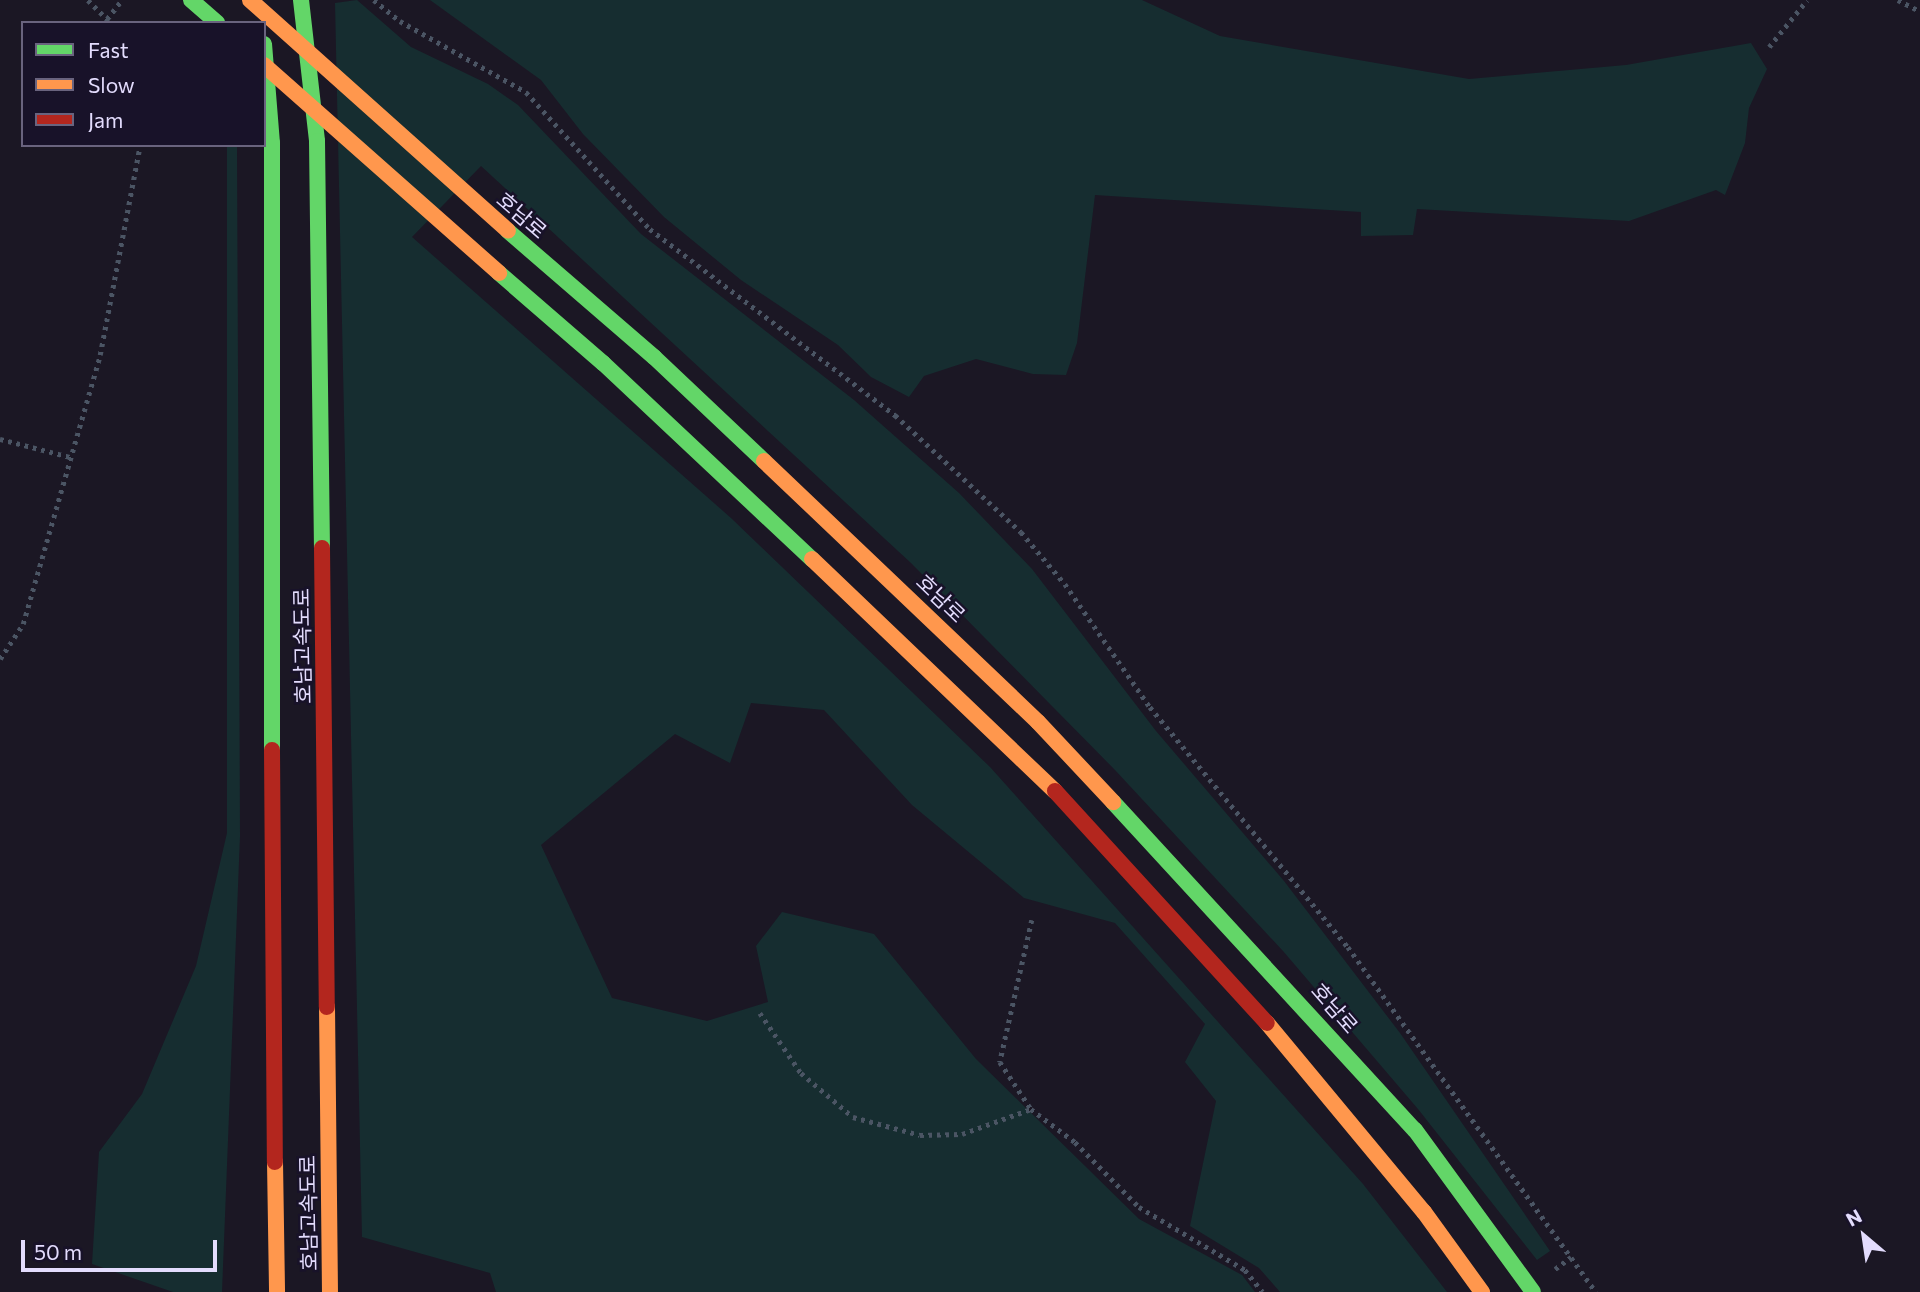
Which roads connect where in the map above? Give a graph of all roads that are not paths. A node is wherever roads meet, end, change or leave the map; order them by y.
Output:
1 (191, 0) edge
2 (250, 0) edge
3 (261, 0) edge
4 (301, 0) edge
5 (215, 21) edge
6 (262, 21) edge
7 (266, 67) edge
8 (266, 69) edge
9 (277, 1292) edge
10 (330, 1292) edge
11 (1482, 1292) edge
12 (1533, 1292) edge

1 - 5 highway, bridge
2 - 12 highway, 호남로, bridge
3 - 6 highway
4 - 10 highway, 호남고속도로
7 - 11 highway, bridge
8 - 9 highway, 호남고속도로

